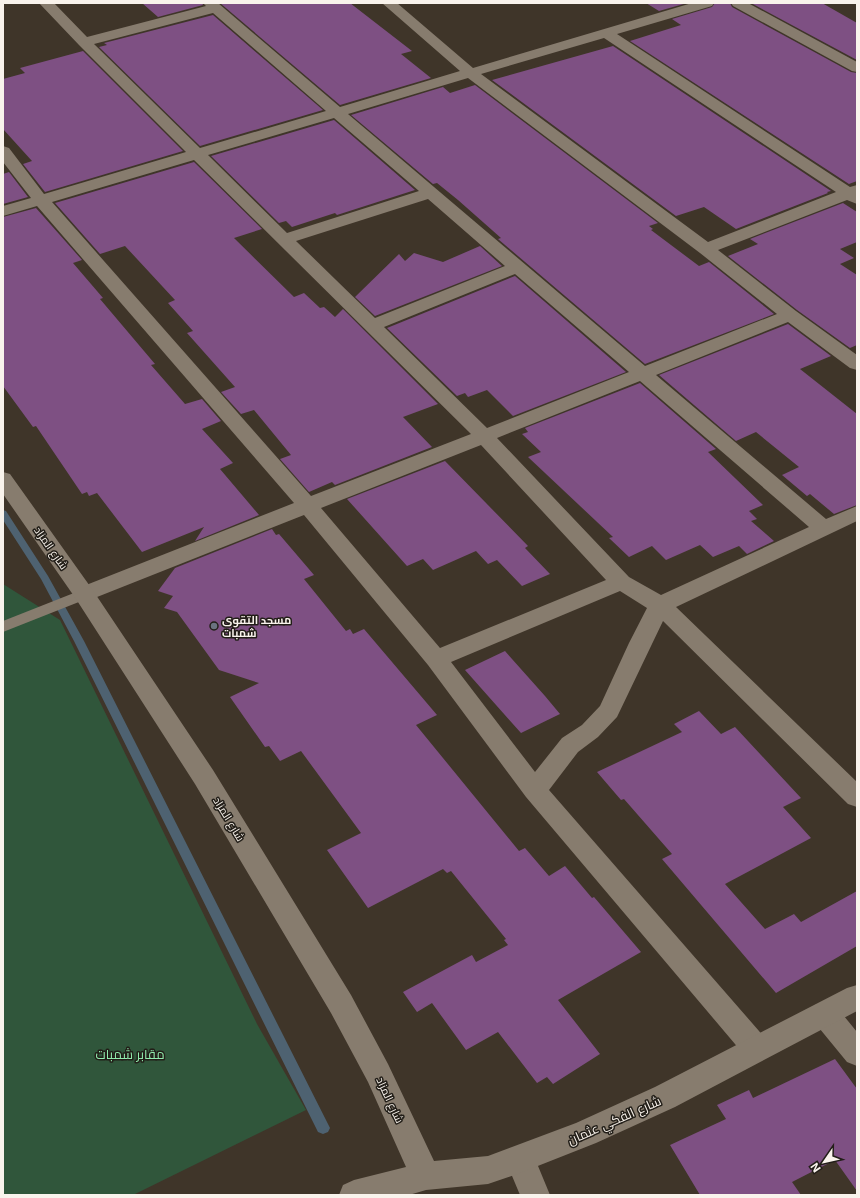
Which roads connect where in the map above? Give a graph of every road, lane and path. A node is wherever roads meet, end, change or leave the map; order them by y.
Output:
1 (46, 3) edge
2 (389, 3) edge
3 (707, 3) edge
4 (738, 3) edge
5 (213, 6) edge
6 (606, 33) junction
7 (84, 42) junction
8 (857, 68) edge
9 (469, 72) junction
10 (338, 113) junction
11 (3, 151) edge
12 (196, 153) junction
13 (431, 193) junction
14 (854, 194) edge
15 (41, 200) junction
16 (3, 211) edge
17 (284, 239) junction
18 (706, 249) junction
19 (517, 268) junction
20 (790, 315) junction
21 (372, 326) junction
22 (857, 364) edge
23 (642, 374) junction
24 (483, 435) junction
25 (3, 479) edge
26 (308, 506) junction
27 (857, 513) edge
28 (824, 528) junction
29 (621, 582) junction
30 (84, 594) junction
31 (660, 605) junction
32 (3, 627) edge
33 (436, 659) junction
34 (535, 790) junction
35 (857, 797) edge
36 (857, 997) edge
37 (825, 1014) junction
38 (756, 1048) junction
39 (857, 1053) edge
40 (520, 1160) junction
41 (426, 1176) junction
42 (354, 1195) edge
43 (535, 1195) edge

1 - 7 street
2 - 9 street
3 - 6 street
4 - 8 street
5 - 7 street
5 - 10 street
6 - 9 street
6 - 14 street
7 - 12 street
9 - 10 street
9 - 18 street
10 - 12 street
10 - 13 street
11 - 15 street
12 - 15 street
12 - 17 street
13 - 17 street
13 - 19 street
14 - 18 street
15 - 16 street
15 - 26 street
17 - 21 street
18 - 20 street
19 - 21 street
19 - 23 street
20 - 22 street
20 - 23 street
21 - 24 street
23 - 24 street
23 - 28 street
24 - 26 street
24 - 29 street
25 - 30 street, شارع المزاد
26 - 30 street
26 - 33 street
27 - 28 street
28 - 31 street
29 - 31 street
29 - 33 street
30 - 32 lane
30 - 41 street, شارع المزاد
31 - 34 street
31 - 35 street
33 - 34 street
34 - 38 street
36 - 37 street, شارع الفكي عثمان
37 - 38 street, شارع الفكي عثمان
37 - 39 street
38 - 40 street, شارع الفكي عثمان
40 - 41 street, شارع الفكي عثمان
40 - 43 street
41 - 42 street, شارع الفكي عثمان

